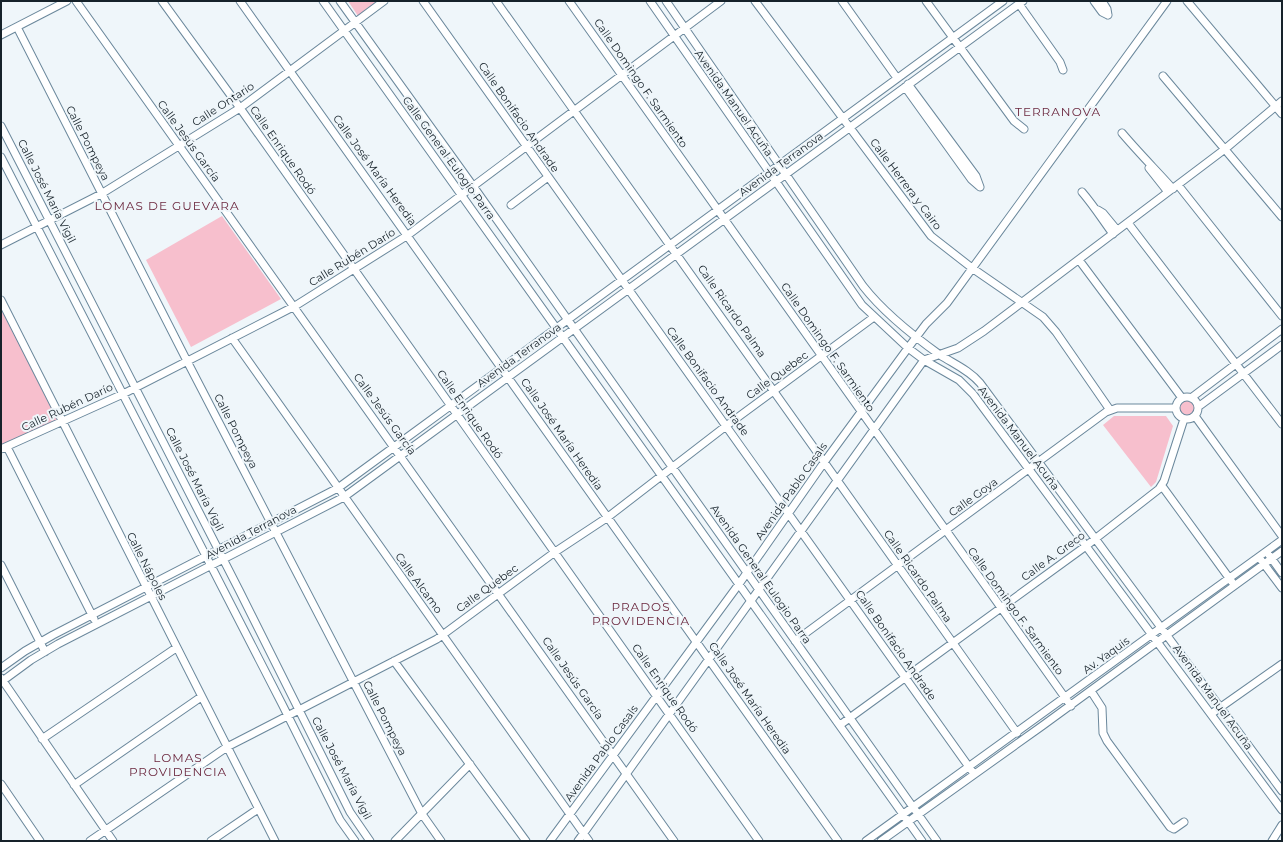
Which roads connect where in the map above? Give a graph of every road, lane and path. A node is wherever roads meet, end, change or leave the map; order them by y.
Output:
1 (67, 1) edge
2 (76, 1) edge
3 (162, 1) edge
4 (240, 1) edge
5 (323, 1) edge
6 (340, 1) edge
7 (384, 1) edge
8 (423, 1) edge
9 (496, 1) edge
10 (569, 1) edge
11 (650, 1) edge
12 (666, 1) edge
13 (721, 1) edge
14 (755, 1) edge
15 (842, 1) edge
16 (926, 1) edge
17 (1003, 1) edge
18 (1094, 1) edge
19 (1102, 1) edge
20 (1166, 1) edge
21 (1187, 1) edge
22 (1019, 4) edge
23 (1028, 20) junction
24 (355, 22) junction
25 (17, 27) junction
26 (685, 29) junction
27 (344, 30) junction
28 (1, 35) edge
29 (674, 36) junction
30 (954, 36) junction
31 (961, 46) junction
32 (290, 71) junction
33 (622, 76) junction
34 (1163, 76) dead end
35 (897, 78) junction
36 (906, 86) junction
37 (1282, 101) edge
38 (1276, 106) junction
39 (240, 108) junction
40 (575, 111) junction
41 (1282, 114) edge
42 (842, 118) junction
43 (932, 122) junction
44 (1, 126) edge
45 (850, 128) junction
46 (1122, 132) dead end
47 (179, 145) junction
48 (527, 147) junction
49 (1225, 149) junction
50 (1, 157) edge
51 (779, 164) junction
52 (769, 171) junction
53 (786, 174) junction
54 (548, 177) junction
55 (776, 181) junction
56 (473, 186) junction
57 (1173, 189) junction
58 (1082, 192) dead end
59 (101, 194) junction
60 (462, 194) junction
61 (511, 205) dead end
62 (717, 210) junction
63 (1282, 217) edge
64 (724, 219) junction
65 (49, 221) junction
66 (1128, 223) junction
67 (37, 227) junction
68 (1115, 232) junction
69 (408, 235) junction
70 (670, 243) junction
71 (1, 245) edge
72 (677, 253) junction
73 (1079, 260) junction
74 (972, 268) junction
75 (353, 270) junction
76 (622, 280) junction
77 (628, 289) junction
78 (1, 300) edge
79 (1022, 302) junction
80 (295, 306) junction
81 (1282, 316) edge
82 (874, 317) junction
83 (568, 319) junction
84 (557, 328) junction
85 (574, 328) junction
86 (1282, 328) edge
87 (563, 336) junction
88 (917, 337) junction
89 (232, 338) junction
90 (1282, 345) edge
91 (908, 348) junction
92 (941, 355) junction
93 (821, 356) junction
94 (924, 360) junction
95 (187, 361) junction
96 (1236, 364) junction
97 (502, 368) junction
98 (1243, 373) junction
99 (508, 376) junction
100 (135, 388) junction
101 (774, 390) junction
102 (123, 394) junction
103 (1182, 398) junction
104 (1191, 398) junction
105 (451, 405) junction
106 (1198, 407) junction
107 (1176, 408) junction
108 (1110, 410) junction
109 (861, 412) junction
110 (457, 414) junction
111 (1195, 416) junction
112 (1184, 419) junction
113 (62, 422) junction
114 (1282, 424) edge
115 (726, 426) junction
116 (874, 431) junction
117 (395, 447) junction
118 (4, 448) edge
119 (401, 455) junction
120 (825, 461) junction
121 (1038, 463) junction
122 (673, 468) junction
123 (1029, 470) junction
124 (662, 476) junction
125 (838, 481) junction
126 (1162, 486) junction
127 (338, 488) junction
128 (344, 497) junction
129 (789, 514) junction
130 (608, 517) junction
131 (271, 523) junction
132 (801, 530) junction
133 (946, 531) junction
134 (276, 532) junction
135 (1282, 536) edge
136 (1095, 539) junction
137 (1282, 540) edge
138 (1086, 546) junction
139 (219, 550) junction
140 (1266, 551) junction
141 (1282, 551) edge
142 (555, 552) junction
143 (1259, 556) junction
144 (207, 557) junction
145 (1272, 558) junction
146 (223, 559) junction
147 (1264, 564) junction
148 (1, 565) edge
149 (211, 566) junction
150 (898, 566) junction
151 (747, 572) junction
152 (1282, 573) edge
153 (1229, 578) junction
154 (739, 584) junction
155 (1234, 586) junction
156 (146, 588) junction
157 (758, 588) junction
158 (1282, 588) edge
159 (499, 593) junction
160 (150, 597) junction
161 (750, 600) junction
162 (851, 600) junction
163 (1000, 608) junction
164 (92, 616) junction
165 (96, 625) junction
166 (1162, 627) junction
167 (1153, 634) junction
168 (443, 635) junction
169 (1167, 635) junction
170 (795, 641) junction
171 (40, 642) junction
172 (696, 642) junction
173 (1158, 642) junction
174 (953, 643) junction
175 (176, 648) junction
176 (45, 652) junction
177 (708, 658) junction
178 (394, 661) junction
179 (1282, 664) edge
180 (1, 668) edge
181 (906, 678) junction
182 (2, 680) edge
183 (354, 682) junction
184 (1091, 691) junction
185 (657, 696) junction
186 (201, 697) junction
187 (1065, 698) junction
188 (1071, 706) junction
189 (1221, 707) junction
190 (299, 710) junction
191 (669, 712) junction
192 (1211, 714) junction
193 (288, 716) junction
194 (850, 718) junction
195 (840, 725) junction
196 (1017, 733) junction
197 (42, 739) junction
198 (227, 747) junction
199 (614, 755) junction
200 (470, 764) junction
201 (969, 767) junction
202 (626, 773) junction
203 (974, 774) junction
204 (1, 784) edge
205 (74, 785) junction
206 (1282, 791) edge
207 (913, 807) junction
208 (258, 809) junction
209 (1282, 810) edge
210 (422, 814) junction
211 (570, 814) junction
212 (903, 814) junction
213 (918, 814) junction
214 (908, 821) junction
215 (1184, 822) dead end
216 (1282, 825) edge
217 (106, 830) junction
218 (583, 833) junction
219 (40, 841) edge
220 (90, 841) edge
221 (113, 841) edge
222 (211, 841) edge
223 (275, 841) edge
224 (355, 841) edge
225 (370, 841) edge
226 (395, 841) edge
227 (442, 841) edge
228 (526, 841) edge
229 (550, 841) edge
230 (578, 841) edge
231 (589, 841) edge
232 (674, 841) edge
233 (759, 841) edge
234 (838, 841) edge
235 (866, 841) edge
236 (881, 841) edge
237 (922, 841) edge
238 (937, 841) edge
239 (1272, 841) edge

1 - 25 street
2 - 47 street, Calle Jesús García
3 - 39 street, Calle Enrique Rodó
4 - 32 street, Calle José María Heredia
5 - 27 street, Calle General Eulogio Parra
6 - 24 street, Calle General Eulogio Parra
7 - 24 street, Calle Ontario
8 - 48 street, Calle Bonifacio Andrade
9 - 40 street, Calle Ricardo Palma
10 - 33 street, Calle Domingo F. Sarmiento
11 - 29 street, Avenida Manuel Acuña
12 - 26 street, Avenida Manuel Acuña
13 - 26 street, Calle Rubén Darío
14 - 42 street, Calle Herrera y Cairo
15 - 35 street
16 - 30 street
17 - 30 street, Avenida Terranova
18 - 19 street
20 - 74 street, Avenida Pablo Casals
21 - 38 street
22 - 23 street
22 - 31 street, Avenida Terranova
23 - 23 street
24 - 27 street, Calle Ontario
24 - 56 street, Calle General Eulogio Parra
25 - 28 street
25 - 59 street, Calle Pompeya
26 - 29 street, Calle Rubén Darío
26 - 51 street, Avenida Manuel Acuña
27 - 32 street, Calle Ontario
27 - 60 street, Calle General Eulogio Parra
29 - 33 street, Calle Rubén Darío
29 - 52 street, Avenida Manuel Acuña
30 - 31 street
30 - 35 street, Avenida Terranova
31 - 31 street
31 - 36 street, Avenida Terranova
32 - 39 street, Calle Ontario
32 - 69 street, Calle José María Heredia
33 - 40 street, Calle Rubén Darío
33 - 62 street, Calle Domingo F. Sarmiento
34 - 49 street
35 - 42 street, Avenida Terranova
36 - 43 street
36 - 45 street, Avenida Terranova
37 - 38 street
38 - 41 street
38 - 49 street
39 - 47 street, Calle Ontario
39 - 75 street, Calle Enrique Rodó
40 - 48 street, Calle Rubén Darío
40 - 70 street, Calle Ricardo Palma
42 - 45 street, Calle Herrera y Cairo
42 - 51 street, Avenida Terranova
43 - 43 street
44 - 65 street, Calle José María Vigil
45 - 53 street, Avenida Terranova
45 - 74 street, Calle Herrera y Cairo
46 - 57 street
47 - 59 street, Calle Ontario
47 - 80 street, Calle Jesús García
48 - 54 street, Calle Bonifacio Andrade
48 - 56 street, Calle Rubén Darío
49 - 57 street
49 - 63 street
50 - 67 street
51 - 52 street, Avenida Terranova
51 - 53 street, Avenida Manuel Acuña
52 - 55 street, Avenida Manuel Acuña
52 - 62 street, Avenida Terranova
53 - 55 street, Avenida Terranova
53 - 88 street, Avenida Manuel Acuña
54 - 61 street
54 - 76 street, Calle Bonifacio Andrade
55 - 64 street, Avenida Terranova
55 - 82 street, Avenida Manuel Acuña
56 - 60 street, Calle Rubén Darío
56 - 83 street, Calle General Eulogio Parra
57 - 66 street
57 - 81 street
58 - 68 street
59 - 65 street, Calle Ontario
59 - 95 street, Calle Pompeya
60 - 69 street, Calle Rubén Darío
60 - 84 street, Calle General Eulogio Parra
62 - 64 street, Calle Domingo F. Sarmiento
62 - 70 street, Avenida Terranova
64 - 72 street, Avenida Terranova
64 - 93 street, Calle Domingo F. Sarmiento
65 - 67 street, Calle Ontario
65 - 100 street, Calle José María Vigil
66 - 68 street
66 - 96 street
67 - 71 street, Calle Ontario
67 - 102 street
68 - 73 street
69 - 75 street, Calle Rubén Darío
69 - 97 street, Calle José María Heredia
70 - 72 street, Calle Ricardo Palma
70 - 76 street, Avenida Terranova
72 - 77 street, Avenida Terranova
72 - 101 street, Calle Ricardo Palma
73 - 79 street
73 - 103 street
74 - 79 street, Calle Herrera y Cairo
74 - 88 street, Avenida Pablo Casals
75 - 80 street, Calle Rubén Darío
75 - 105 street, Calle Enrique Rodó
76 - 77 street, Calle Bonifacio Andrade
76 - 83 street, Avenida Terranova
77 - 85 street, Avenida Terranova
77 - 115 street, Calle Bonifacio Andrade
78 - 113 street, Calle Nápoles
79 - 92 street
79 - 108 street, Calle Herrera y Cairo
80 - 89 street, Calle Rubén Darío
80 - 117 street, Calle Jesús García
82 - 91 street, Avenida Manuel Acuña
82 - 93 street, Calle Quebec
83 - 84 street, Avenida Terranova
83 - 85 street, Avenida General Eulogio Parra
84 - 87 street
84 - 97 street, Avenida Terranova
85 - 87 street, Avenida Terranova
85 - 122 street, Avenida General Eulogio Parra
86 - 96 street
87 - 99 street, Avenida Terranova
87 - 124 street
88 - 91 street, Avenida Pablo Casals
88 - 92 street, Avenida Manuel Acuña
89 - 95 street, Calle Rubén Darío
89 - 127 street, Calle Alcamo
90 - 98 street
91 - 94 street, Avenida Manuel Acuña
91 - 109 street, Avenida Pablo Casals
92 - 94 street
92 - 121 street, Avenida Manuel Acuña
93 - 101 street, Calle Quebec
93 - 109 street, Calle Domingo F. Sarmiento
94 - 116 street
94 - 123 street, Avenida Manuel Acuña
95 - 100 street, Calle Rubén Darío
95 - 131 street, Calle Pompeya
96 - 98 street
96 - 104 street
97 - 99 street, Calle José María Heredia
97 - 105 street, Avenida Terranova
98 - 106 street
98 - 114 street
99 - 110 street, Avenida Terranova
99 - 130 street, Calle José María Heredia
100 - 102 street, Calle Rubén Darío
100 - 139 street, Calle José María Vigil
101 - 115 street, Calle Quebec
101 - 120 street, Calle Ricardo Palma
102 - 113 street, Calle Rubén Darío
102 - 144 street
103 - 104 street
103 - 107 street
104 - 106 street
105 - 110 street, Calle Enrique Rodó
105 - 117 street, Avenida Terranova
106 - 111 street
107 - 108 street
107 - 112 street
108 - 121 street, Calle Goya
109 - 116 street, Calle Domingo F. Sarmiento
109 - 120 street, Avenida Pablo Casals
110 - 119 street, Avenida Terranova
110 - 142 street, Calle Enrique Rodó
111 - 112 street
111 - 135 street
112 - 126 street
113 - 118 street, Calle Rubén Darío
113 - 156 street, Calle Nápoles
115 - 122 street, Calle Quebec
115 - 129 street, Calle Bonifacio Andrade
116 - 125 street
116 - 133 street, Calle Domingo F. Sarmiento
117 - 119 street, Calle Jesús García
117 - 127 street, Avenida Terranova
118 - 164 street
119 - 128 street, Avenida Terranova
119 - 159 street, Calle Jesús García
120 - 125 street, Calle Ricardo Palma
120 - 129 street, Avenida Pablo Casals
121 - 123 street, Calle Goya
121 - 136 street, Avenida Manuel Acuña
122 - 124 street, Calle Quebec
122 - 151 street, Avenida General Eulogio Parra
123 - 133 street, Calle Goya
123 - 138 street, Avenida Manuel Acuña
124 - 130 street, Calle Quebec
124 - 154 street
125 - 132 street
125 - 150 street, Calle Ricardo Palma
126 - 136 street, Calle A. Greco
126 - 153 street
127 - 128 street, Calle Alcamo
127 - 131 street, Avenida Terranova
128 - 134 street, Avenida Terranova
128 - 168 street, Calle Alcamo
129 - 132 street, Calle Bonifacio Andrade
129 - 151 street, Avenida Pablo Casals
130 - 142 street, Calle Quebec
130 - 172 street, Calle José María Heredia
131 - 134 street, Calle Pompeya
131 - 139 street, Avenida Terranova
132 - 157 street
132 - 162 street, Calle Bonifacio Andrade
133 - 150 street, Calle Goya
133 - 163 street, Calle Domingo F. Sarmiento
134 - 146 street, Avenida Terranova
134 - 183 street, Calle Pompeya
136 - 138 street, Calle A. Greco
136 - 166 street, Avenida Manuel Acuña
137 - 140 street, Av. Yaquis
138 - 163 street, Calle A. Greco
138 - 167 street, Avenida Manuel Acuña
139 - 144 street, Avenida Terranova
139 - 146 street, Calle José María Vigil
140 - 143 street, Av. Yaquis
140 - 145 street
141 - 145 street
142 - 159 street, Calle Quebec
142 - 185 street, Calle Enrique Rodó
143 - 147 street
143 - 153 street, Av. Yaquis
144 - 149 street
144 - 156 street, Avenida Terranova
145 - 147 street, Av. Yaquis
145 - 152 street
146 - 149 street, Avenida Terranova
146 - 190 street, Calle José María Vigil
147 - 155 street, Av. Yaquis
147 - 158 street
148 - 171 street
149 - 160 street, Avenida Terranova
149 - 193 street
150 - 162 street, Calle Goya
150 - 174 street, Calle Ricardo Palma
151 - 154 street, Avenida Pablo Casals
151 - 157 street, Avenida General Eulogio Parra
153 - 155 street
153 - 166 street, Av. Yaquis
154 - 161 street
154 - 172 street, Avenida Pablo Casals
155 - 169 street, Av. Yaquis
156 - 160 street, Calle Nápoles
156 - 164 street, Avenida Terranova
157 - 161 street
157 - 170 street, Avenida General Eulogio Parra
159 - 168 street, Calle Quebec
159 - 199 street, Calle Jesús García
160 - 165 street, Avenida Terranova
160 - 175 street, Calle Nápoles
161 - 177 street
161 - 195 street
162 - 170 street, Calle Goya
162 - 181 street, Calle Bonifacio Andrade
163 - 174 street, Calle A. Greco
163 - 187 street, Calle Domingo F. Sarmiento
164 - 165 street
164 - 171 street, Avenida Terranova
165 - 176 street, Avenida Terranova
166 - 167 street, Av. Yaquis
166 - 169 street, Avenida Manuel Acuña
167 - 173 street, Avenida Manuel Acuña
167 - 187 street, Av. Yaquis
168 - 178 street, Calle Quebec
168 - 211 street, Calle Alcamo
169 - 173 street, Av. Yaquis
169 - 189 street, Avenida Manuel Acuña
170 - 194 street, Avenida General Eulogio Parra
171 - 176 street
171 - 180 street, Avenida Terranova
172 - 177 street, Calle José María Heredia
172 - 185 street, Avenida Pablo Casals
173 - 184 street, Av. Yaquis
173 - 192 street, Avenida Manuel Acuña
174 - 181 street, Calle A. Greco
174 - 196 street, Calle Ricardo Palma
175 - 186 street, Calle Nápoles
175 - 197 street
176 - 182 street, Avenida Terranova
177 - 191 street
177 - 234 street, Calle José María Heredia
178 - 183 street, Calle Quebec
178 - 200 street
179 - 189 street
181 - 194 street, Calle A. Greco
181 - 201 street, Calle Bonifacio Andrade
182 - 197 street
183 - 190 street, Calle Quebec
183 - 210 street, Calle Pompeya
184 - 188 street, Av. Yaquis
184 - 215 street
185 - 191 street, Calle Enrique Rodó
185 - 199 street, Avenida Pablo Casals
186 - 198 street, Calle Nápoles
186 - 205 street
187 - 188 street, Calle Domingo F. Sarmiento
187 - 196 street, Av. Yaquis
188 - 203 street, Av. Yaquis
189 - 192 street
189 - 206 street, Avenida Manuel Acuña
190 - 193 street, Calle Quebec
190 - 225 street, Calle José María Vigil
191 - 202 street
191 - 233 street, Calle Enrique Rodó
192 - 209 street, Avenida Manuel Acuña
193 - 198 street, Calle Quebec
193 - 224 street
194 - 195 street, Calle A. Greco
194 - 207 street, Avenida General Eulogio Parra
195 - 212 street
196 - 201 street, Av. Yaquis
197 - 205 street
198 - 208 street, Calle Nápoles
198 - 217 street, Calle Quebec
199 - 202 street, Calle Jesús García
199 - 211 street, Avenida Pablo Casals
200 - 210 street
200 - 228 street
201 - 203 street, Calle Bonifacio Andrade
201 - 207 street, Av. Yaquis
202 - 218 street
202 - 232 street, Calle Jesús García
203 - 213 street, Av. Yaquis
204 - 219 street
205 - 217 street
207 - 212 street, Av. Yaquis
207 - 213 street, Avenida General Eulogio Parra
208 - 222 street
208 - 223 street, Calle Nápoles
210 - 226 street
210 - 227 street, Calle Pompeya
211 - 218 street, Calle Alcamo
211 - 229 street, Avenida Pablo Casals
212 - 214 street
212 - 235 street
213 - 214 street, Av. Yaquis
213 - 238 street, Avenida General Eulogio Parra
214 - 236 street, Av. Yaquis
214 - 237 street
216 - 239 street
217 - 220 street, Calle Quebec
217 - 221 street
218 - 230 street
218 - 231 street, Calle Alcamo

